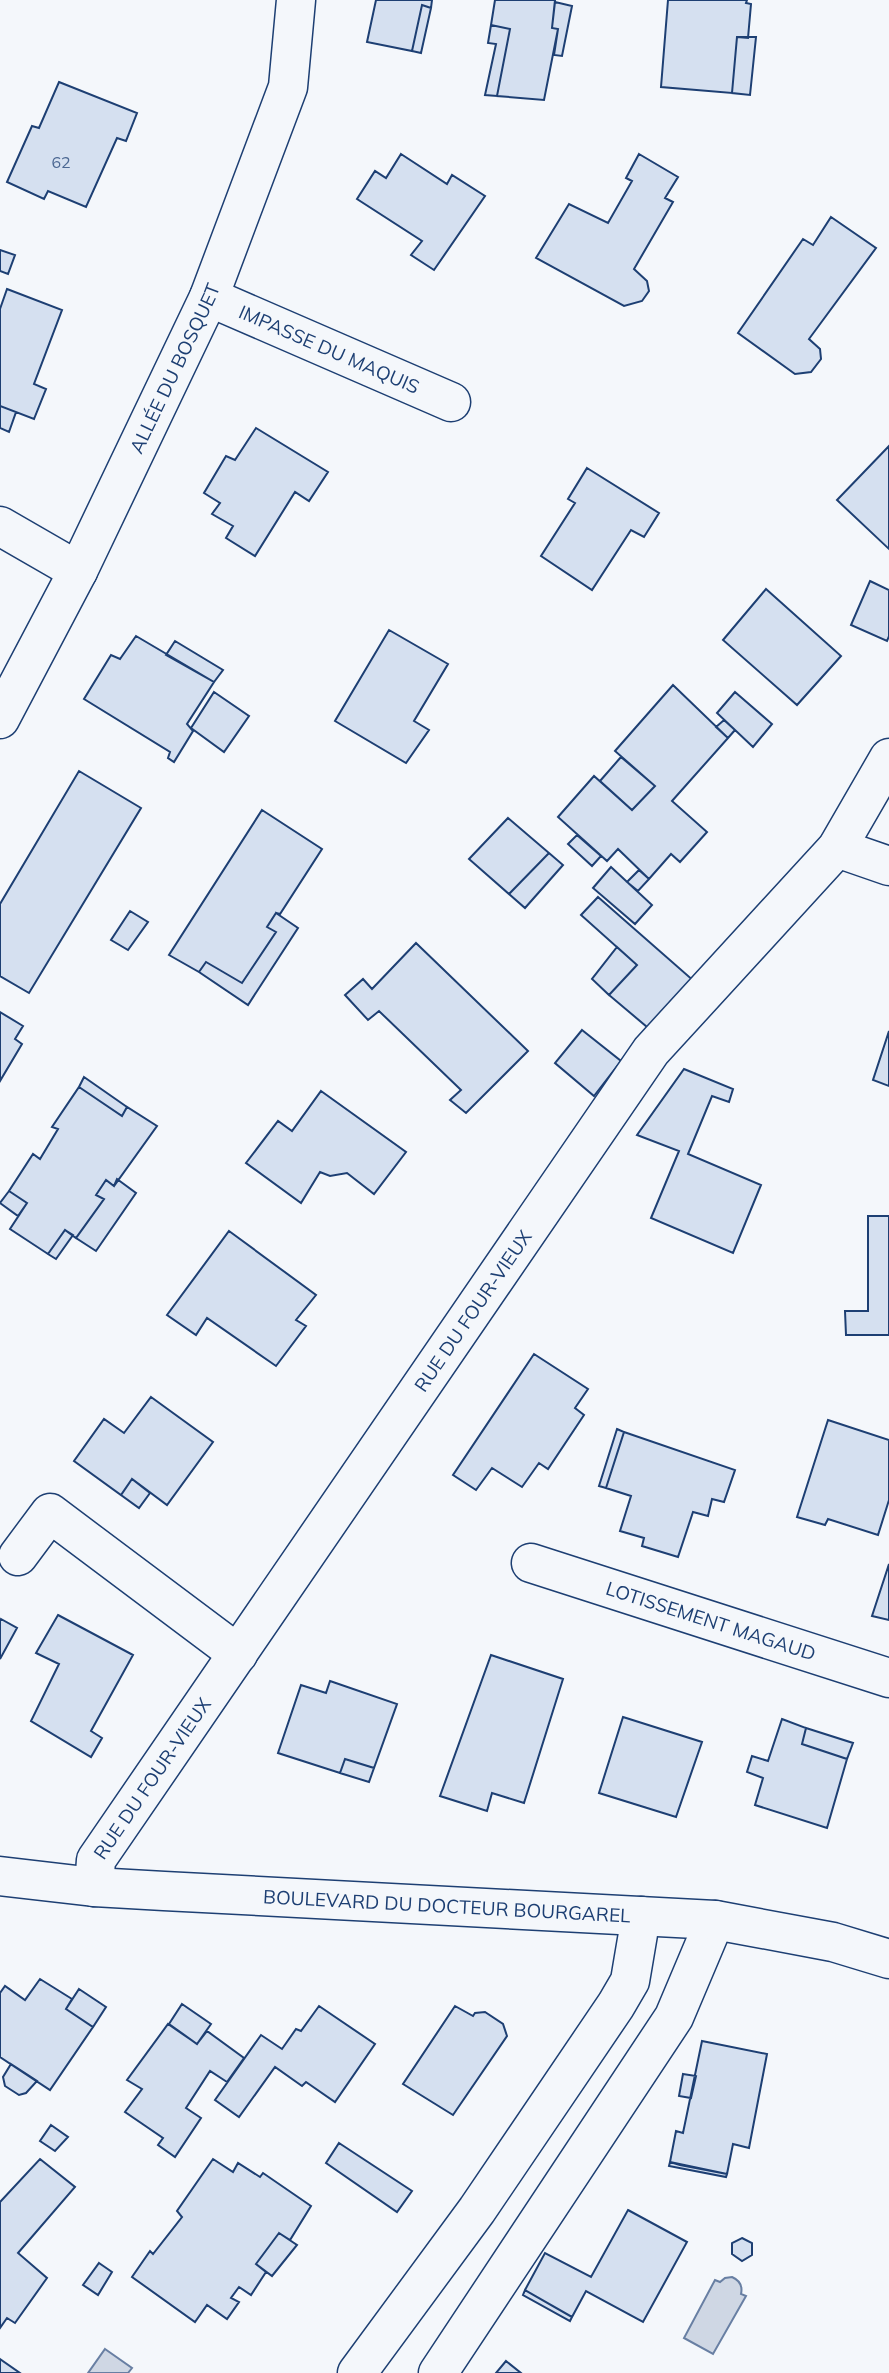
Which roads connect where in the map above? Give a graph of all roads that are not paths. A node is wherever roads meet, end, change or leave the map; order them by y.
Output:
1 (296, 0) edge
2 (209, 297) junction
3 (451, 402) dead end
4 (0, 526) edge
5 (78, 571) junction
6 (0, 719) edge
7 (889, 758) edge
8 (837, 848) junction
9 (889, 866) edge
10 (18, 1556) dead end
11 (531, 1563) dead end
12 (238, 1654) junction
13 (889, 1678) edge
14 (0, 1876) edge
15 (94, 1887) junction
16 (641, 1916) junction
17 (715, 1920) junction
18 (889, 1959) edge
19 (357, 2373) edge
20 (438, 2373) edge

1 - 2 street, ALLÉE DU BOSQUET
2 - 3 street, IMPASSE DU MAQUIS
2 - 5 street, ALLÉE DU BOSQUET
4 - 5 street
5 - 6 street, ALLÉE DU BOSQUET
7 - 8 street, RUE DU FOUR-VIEUX
8 - 9 street
8 - 12 street, RUE DU FOUR-VIEUX
10 - 12 street
11 - 13 street, LOTISSEMENT MAGAUD
12 - 15 street, RUE DU FOUR-VIEUX
14 - 15 street, BOULEVARD DU DOCTEUR BOURGAREL
15 - 16 street, BOULEVARD DU DOCTEUR BOURGAREL
16 - 17 street, BOULEVARD DU DOCTEUR BOURGAREL
16 - 19 street
17 - 18 street, BOULEVARD DU DOCTEUR BOURGAREL
17 - 20 street

